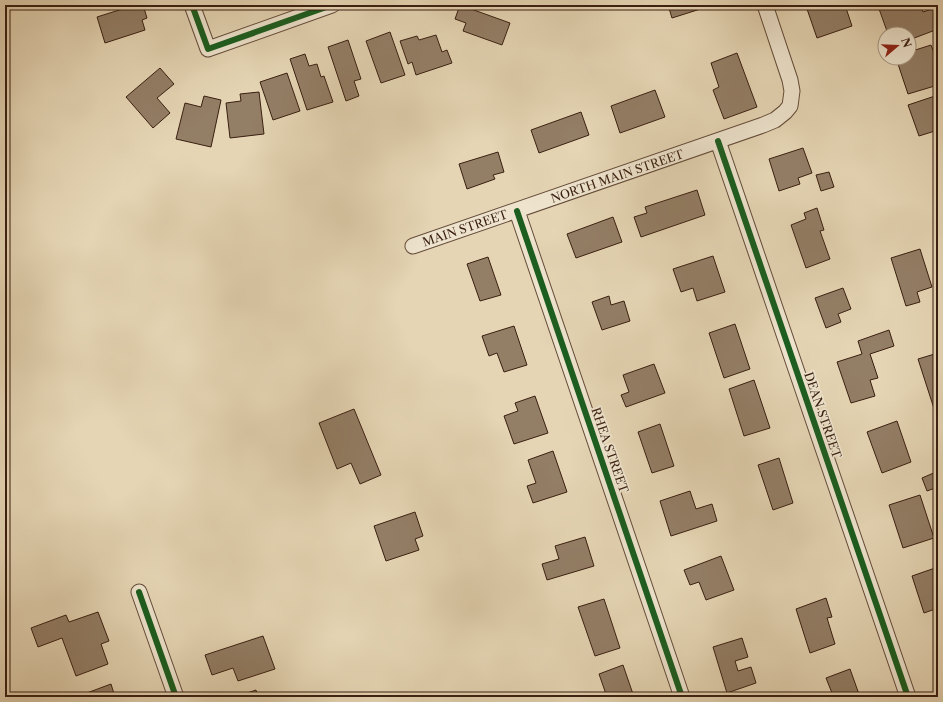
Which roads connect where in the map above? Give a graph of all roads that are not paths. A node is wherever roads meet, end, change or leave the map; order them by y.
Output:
1 (192, 5) edge
2 (332, 5) edge
3 (765, 5) edge
4 (718, 141) junction
5 (517, 211) junction
6 (413, 246) dead end
7 (139, 592) dead end
8 (176, 697) edge
9 (682, 697) edge
10 (908, 697) edge

1 - 2 street
3 - 4 street, NORTH MAIN STREET
4 - 5 street, NORTH MAIN STREET
4 - 10 street, DEAN STREET
5 - 6 street, MAIN STREET
5 - 9 street, RHEA STREET
7 - 8 street

